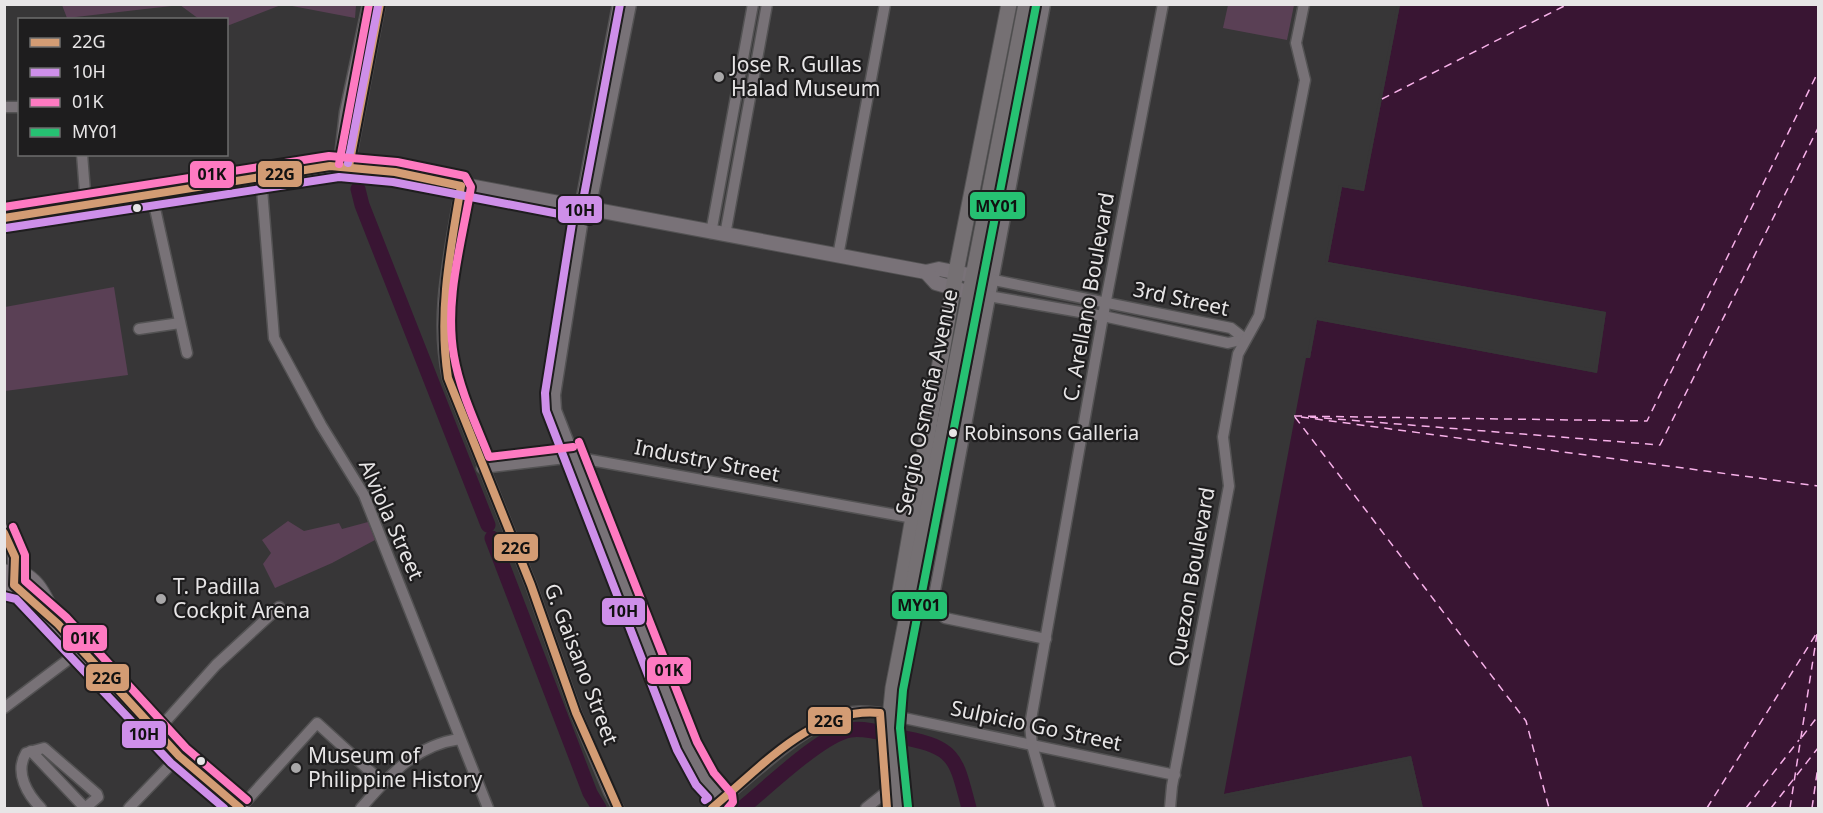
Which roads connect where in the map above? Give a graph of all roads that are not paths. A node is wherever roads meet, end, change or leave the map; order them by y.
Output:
1 (368, 4) edge
2 (380, 4) edge
3 (618, 4) edge
4 (631, 4) edge
5 (753, 4) edge
6 (767, 4) edge
7 (885, 4) edge
8 (1009, 4) edge
9 (1026, 4) edge
10 (1045, 4) edge
11 (1163, 4) edge
12 (1304, 4) edge
13 (745, 46) junction
14 (759, 48) junction
15 (82, 156) edge
16 (344, 166) junction
17 (261, 177) junction
18 (461, 186) junction
19 (152, 195) junction
20 (86, 205) junction
21 (586, 209) junction
22 (4, 218) edge
23 (718, 234) junction
24 (838, 256) junction
25 (926, 272) junction
26 (956, 272) junction
27 (974, 276) junction
28 (994, 280) junction
29 (953, 289) junction
30 (971, 293) junction
31 (991, 297) junction
32 (1106, 303) junction
33 (1103, 316) junction
34 (180, 323) junction
35 (139, 329) dead end
36 (1245, 339) junction
37 (187, 352) dead end
38 (574, 457) junction
39 (482, 468) junction
40 (918, 519) junction
41 (4, 532) edge
42 (10, 571) edge
43 (9, 585) edge
44 (279, 607) dead end
45 (58, 624) junction
46 (1046, 639) junction
47 (81, 650) junction
48 (4, 708) edge
49 (885, 728) junction
50 (157, 731) junction
51 (460, 739) junction
52 (1032, 745) junction
53 (31, 751) junction
54 (179, 756) junction
55 (1175, 775) junction
56 (383, 783) junction
57 (723, 799) junction
58 (886, 801) edge
59 (41, 808) edge
60 (85, 808) edge
61 (129, 808) edge
62 (240, 808) edge
63 (361, 808) edge
64 (488, 808) edge
65 (618, 808) edge
66 (712, 808) edge
67 (866, 808) edge
68 (898, 808) edge
69 (1050, 808) edge
70 (1170, 808) edge

1 - 16 street
2 - 16 street
3 - 21 street
4 - 21 street
5 - 13 street
6 - 14 street
7 - 24 street
8 - 26 highway, Sergio Osmeña Avenue
9 - 27 highway, Sergio Osmeña Avenue
10 - 28 street
11 - 32 street, C. Arellano Boulevard
12 - 36 street, Quezon Boulevard
13 - 14 street
13 - 23 street
14 - 23 street
15 - 20 street
16 - 17 main road
16 - 18 main road
17 - 19 main road
17 - 51 street, Alviola Street
18 - 21 main road
18 - 39 street, G. Gaisano Street
19 - 20 main road
19 - 34 street
20 - 22 main road
21 - 23 main road
21 - 38 street
23 - 24 main road
24 - 25 main road
25 - 26 main road
25 - 29 main road
26 - 27 main road
26 - 29 highway, Sergio Osmeña Avenue
27 - 28 street, 3rd Street
27 - 30 highway, Sergio Osmeña Avenue
28 - 31 street
28 - 32 street, 3rd Street
29 - 30 main road
29 - 40 highway, Sergio Osmeña Avenue
30 - 31 street, 3rd Street
30 - 40 highway, Sergio Osmeña Avenue
31 - 33 street, 3rd Street
31 - 46 street
32 - 33 street, C. Arellano Boulevard
32 - 36 street, 3rd Street
33 - 36 street, 3rd Street
33 - 46 street, C. Arellano Boulevard
34 - 35 street
34 - 37 street
36 - 55 street, Quezon Boulevard
38 - 39 street, Industry Street
38 - 40 street, Industry Street
38 - 57 street
39 - 65 street, G. Gaisano Street
40 - 49 highway, Sergio Osmeña Avenue
41 - 42 main road
42 - 43 main road
42 - 45 main road
43 - 45 main road
44 - 50 street
45 - 47 main road
46 - 52 street, C. Arellano Boulevard
47 - 48 street
47 - 50 main road
49 - 52 street, Sulpicio Go Street
49 - 57 street, Sulpicio Go Street
49 - 58 highway, Sergio Osmeña Avenue
49 - 68 highway, Sergio Osmeña Avenue
50 - 54 main road
51 - 56 street
51 - 64 street, Alviola Street
52 - 55 street, Sulpicio Go Street
52 - 69 street, C. Arellano Boulevard
53 - 59 street
53 - 60 street
53 - 60 street
54 - 61 street
54 - 62 main road
55 - 70 street, Quezon Boulevard
56 - 62 street
56 - 63 street
57 - 66 street, Sulpicio Go Street
58 - 67 street

